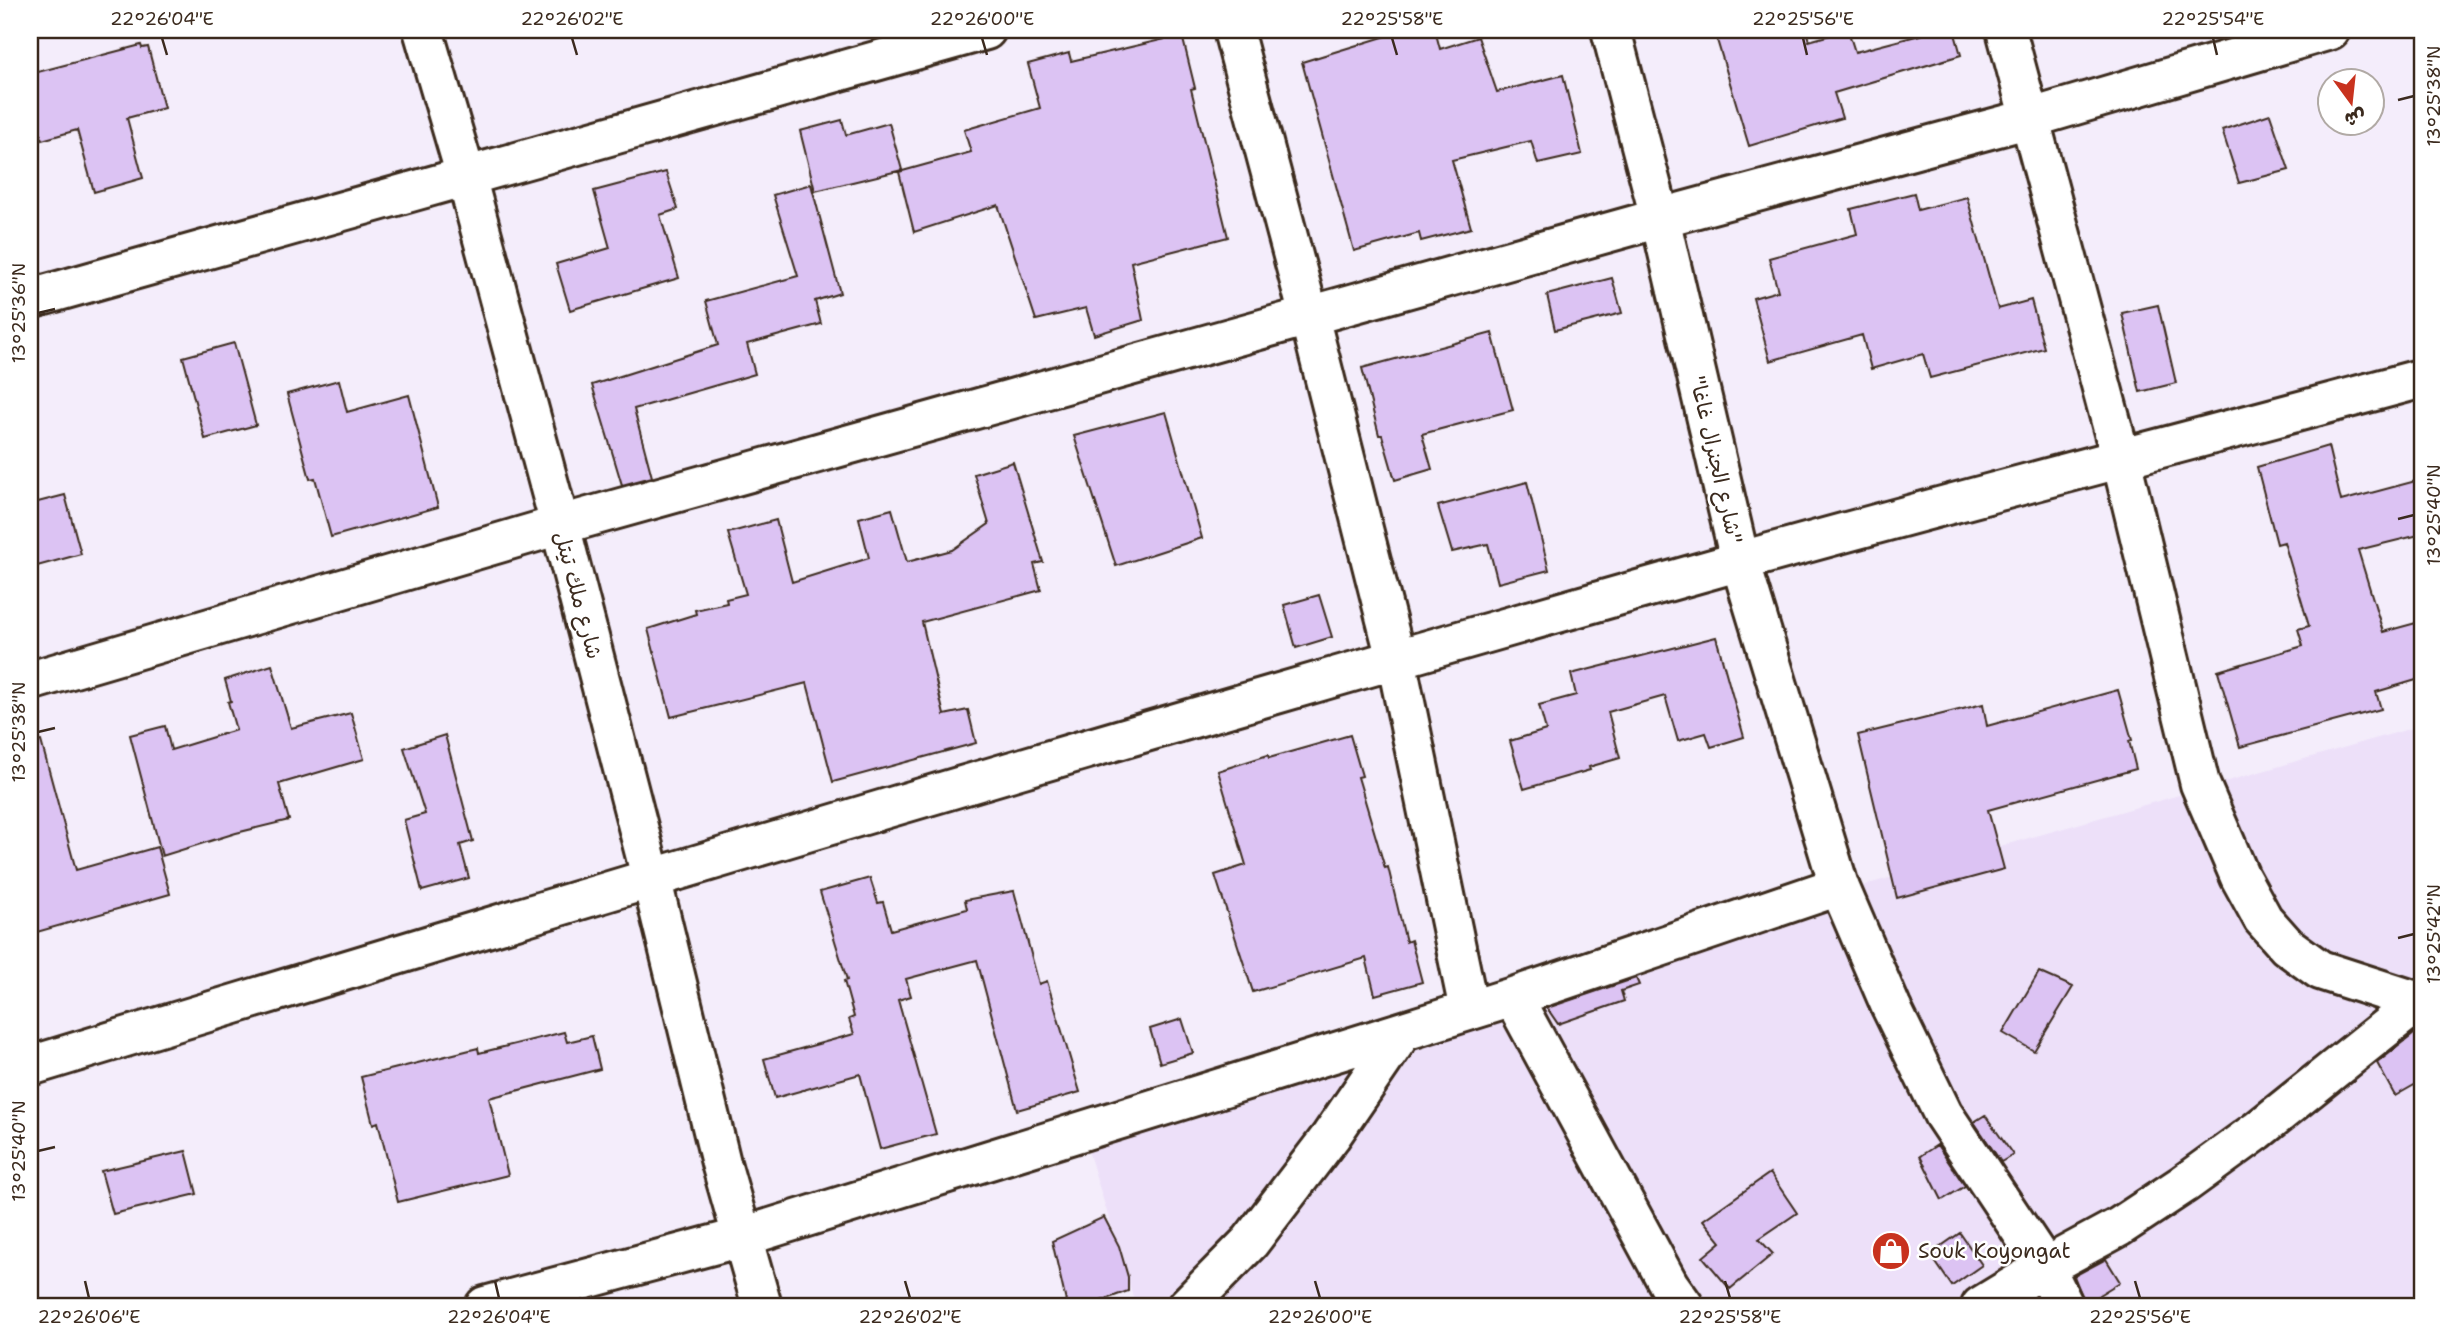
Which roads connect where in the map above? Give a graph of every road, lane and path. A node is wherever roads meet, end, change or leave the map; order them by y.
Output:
1 (423, 30) edge
2 (986, 30) edge
3 (1233, 30) edge
4 (1611, 30) edge
5 (2006, 30) edge
6 (2330, 30) edge
7 (2031, 118) junction
8 (466, 176) junction
9 (1660, 218) junction
10 (30, 299) edge
11 (1309, 316) junction
12 (2423, 378) edge
13 (2121, 459) junction
14 (560, 525) junction
15 (1740, 561) junction
16 (1396, 659) junction
17 (30, 681) edge
18 (651, 877) junction
19 (1839, 886) junction
20 (1513, 997) junction
21 (2421, 1000) edge
22 (1469, 1010) junction
23 (1402, 1032) junction
24 (30, 1066) edge
25 (742, 1237) junction
26 (2045, 1267) junction
27 (485, 1306) edge
28 (762, 1306) edge
29 (1187, 1306) edge
30 (1684, 1306) edge
31 (1981, 1306) edge
32 (2064, 1306) edge

1 - 8 street, شارع ملك تيتل
2 - 8 street
3 - 11 street
4 - 9 street, "شارع الجنرال غاغا"
5 - 7 street
6 - 7 street
7 - 9 street
7 - 13 street
8 - 10 street
8 - 14 street, شارع ملك تيتل
9 - 11 street
9 - 15 street, "شارع الجنرال غاغا"
11 - 14 street
11 - 16 street
12 - 13 street
13 - 15 street
13 - 21 street
14 - 17 street
14 - 18 street, شارع ملك تيتل
15 - 16 street
15 - 19 street, "شارع الجنرال غاغا"
16 - 18 street
16 - 22 street
18 - 24 street
18 - 25 street, شارع ملك تيتل
19 - 20 street
19 - 26 street, "شارع الجنرال غاغا"
20 - 22 street
20 - 30 street
21 - 26 street
22 - 23 street
23 - 25 street
23 - 29 street
25 - 27 street
25 - 28 street, شارع ملك تيتل
26 - 31 street
26 - 32 street, "شارع الجنرال غاغا"

